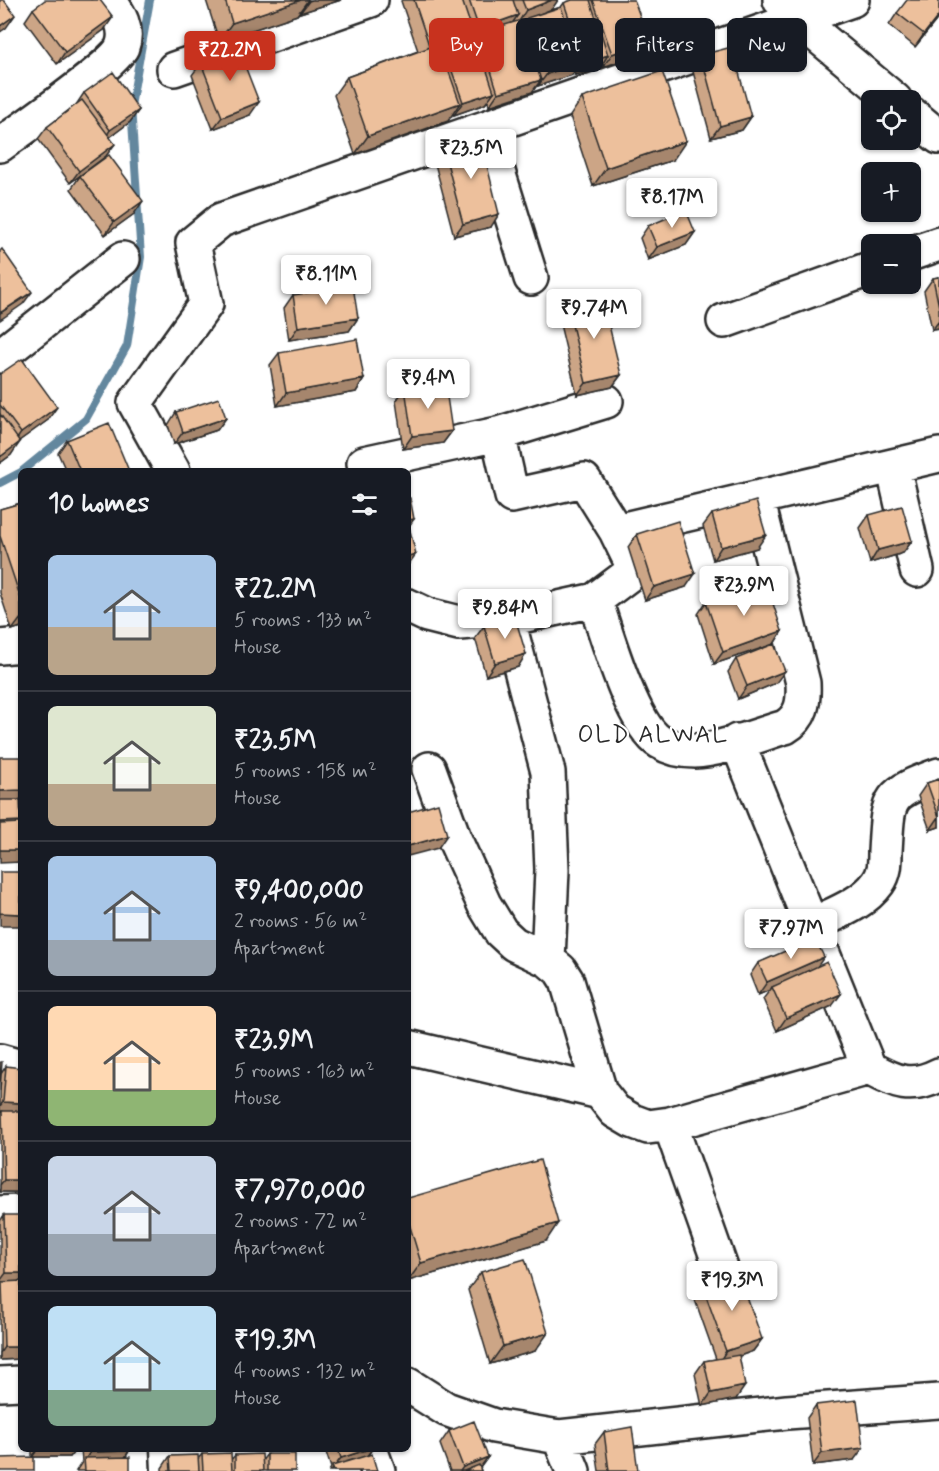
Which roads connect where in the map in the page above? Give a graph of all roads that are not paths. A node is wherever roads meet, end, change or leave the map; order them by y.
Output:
1 (109, 0) edge
2 (370, 0) edge
3 (852, 0) edge
4 (790, 10) edge
5 (174, 69) dead end
6 (883, 90) edge
7 (921, 122) edge
8 (485, 130) junction
9 (939, 137) edge
10 (0, 145) edge
11 (939, 244) edge
12 (921, 250) edge
13 (123, 259) dead end
14 (861, 272) edge
15 (531, 279) dead end
16 (724, 321) dead end
17 (0, 356) edge
18 (606, 400) dead end
19 (498, 434) junction
20 (939, 455) edge
21 (364, 463) dead end
22 (893, 466) junction
23 (170, 468) edge
24 (757, 498) junction
25 (616, 531) junction
26 (917, 570) dead end
27 (595, 600) junction
28 (411, 607) edge
29 (508, 619) junction
30 (18, 645) edge
31 (0, 646) edge
32 (737, 741) junction
33 (429, 769) dead end
34 (939, 775) edge
35 (812, 925) junction
36 (548, 960) junction
37 (411, 1048) edge
38 (0, 1061) edge
39 (18, 1066) edge
40 (869, 1068) junction
41 (939, 1075) edge
42 (600, 1092) junction
43 (670, 1124) junction
44 (18, 1212) edge
45 (0, 1213) edge
46 (721, 1268) dead end
47 (0, 1383) edge
48 (18, 1383) edge
49 (411, 1387) edge
50 (939, 1401) edge
51 (559, 1437) junction
52 (132, 1452) edge
53 (371, 1452) edge
54 (133, 1471) edge
55 (378, 1471) edge
56 (573, 1471) edge

1 - 10 street
2 - 5 street
3 - 4 street
4 - 6 street
4 - 8 street
7 - 9 street
8 - 15 street
8 - 23 street
11 - 12 street
13 - 17 street
14 - 16 street
18 - 19 street
19 - 21 street
19 - 25 street
20 - 22 street
22 - 24 street
22 - 26 street
24 - 25 street
24 - 32 street
25 - 27 street
27 - 29 street
27 - 32 street
28 - 29 street
29 - 36 street
30 - 31 street
32 - 35 street
33 - 36 street
34 - 35 street
35 - 40 street
36 - 42 street
37 - 42 street
38 - 39 street
40 - 41 street
40 - 43 street
42 - 43 street
43 - 46 street
44 - 45 street
47 - 48 street
49 - 51 street
50 - 51 street
51 - 56 street
52 - 54 street
53 - 55 street

